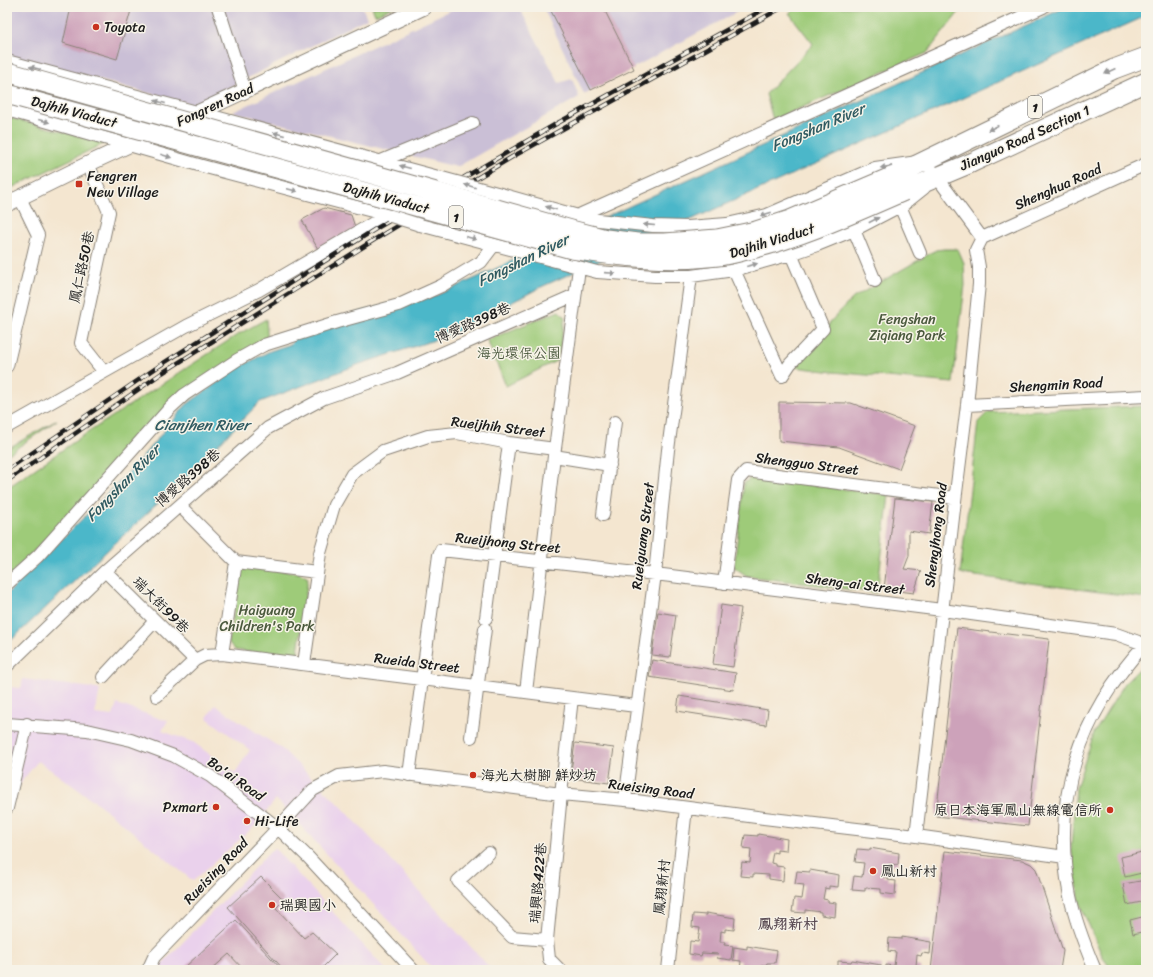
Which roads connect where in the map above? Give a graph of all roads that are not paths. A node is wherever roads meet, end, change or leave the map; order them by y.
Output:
1 (218, 7) edge
2 (424, 7) edge
3 (1043, 7) edge
4 (1146, 57) edge
5 (7, 60) edge
6 (7, 72) edge
7 (1146, 82) edge
8 (244, 91) junction
9 (7, 94) edge
10 (7, 110) edge
11 (198, 113) junction
12 (473, 123) dead end
13 (129, 144) junction
14 (381, 161) junction
15 (925, 161) junction
16 (88, 164) junction
17 (1146, 164) edge
18 (937, 177) junction
19 (900, 190) junction
20 (14, 201) edge
21 (389, 215) junction
22 (576, 216) junction
23 (854, 230) junction
24 (982, 238) junction
25 (499, 246) junction
26 (920, 253) dead end
27 (791, 254) junction
28 (575, 267) junction
29 (734, 270) junction
30 (691, 276) junction
31 (875, 280) dead end
32 (575, 295) junction
33 (7, 366) edge
34 (104, 372) junction
35 (1146, 396) edge
36 (967, 405) junction
37 (615, 422) dead end
38 (7, 427) edge
39 (509, 443) junction
40 (554, 452) junction
41 (610, 465) junction
42 (955, 498) junction
43 (180, 506) junction
44 (603, 515) dead end
45 (494, 557) junction
46 (236, 562) junction
47 (541, 562) junction
48 (105, 571) junction
49 (317, 572) junction
50 (655, 574) junction
51 (724, 583) junction
52 (7, 584) edge
53 (942, 610) junction
54 (155, 621) junction
55 (1145, 644) edge
56 (222, 654) junction
57 (195, 660) junction
58 (304, 664) junction
59 (7, 666) edge
60 (103, 677) dead end
61 (422, 679) junction
62 (478, 686) junction
63 (526, 692) junction
64 (157, 696) dead end
65 (572, 698) junction
66 (636, 706) junction
67 (7, 724) edge
68 (27, 724) junction
69 (471, 737) dead end
70 (410, 775) junction
71 (561, 794) junction
72 (624, 800) junction
73 (7, 808) edge
74 (686, 808) junction
75 (278, 828) junction
76 (916, 836) junction
77 (489, 853) dead end
78 (1065, 857) junction
79 (548, 940) junction
80 (148, 970) edge
81 (413, 970) edge
82 (560, 970) edge
83 (668, 970) edge
84 (1095, 970) edge

1 - 8 street
2 - 8 street, Fongren Road
3 - 22 street
4 -> 15 main road, Jianguo Road Section 1 / 1
11 -> 5 street
6 - 19 main road, Dajhih Viaduct / 1, bridge
7 - 18 main road, Jianguo Road Section 1 / 1
8 - 11 street, Fongren Road
9 - 19 main road, Dajhih Viaduct / 1, bridge
10 -> 13 street
11 - 13 street, Fongren Road
14 -> 11 street
12 - 14 street
13 - 16 street, Fongren Road
13 -> 21 street
22 -> 14 street, bridge
15 - 18 street
15 - 19 main road, Jianguo Road Section 1 / 1
15 -> 22 street
16 - 20 street, Fongren Road
16 - 34 street, 鳳仁路50巷
17 - 24 street, Shenghua Road
18 - 19 main road, Jianguo Road Section 1 / 1
18 - 24 street
23 -> 19 street
19 - 26 street
20 - 33 street
21 -> 25 street, bridge
21 - 34 street
23 - 27 street
23 - 31 street
24 - 36 street, Shengjhong Road
25 - 28 street
25 - 52 street
29 -> 27 street
27 - 29 street
28 -> 30 street
28 - 32 street
29 - 30 street
30 - 50 street, Rueiguang Street
32 - 40 street
32 - 43 street, 博愛路398巷
34 - 38 street
35 - 36 street, Shengmin Road
36 - 42 street, Shengjhong Road
37 - 41 street
39 - 40 street, Rueijhih Street
39 - 45 street
39 - 49 street, Rueijhih Street
40 - 41 street
40 - 47 street, Rueijhih Street
41 - 44 street
42 - 51 street, Shengguo Street
42 - 53 street, Shengjhong Road
43 - 46 street
43 - 48 street, 博愛路398巷
45 - 47 street, Rueijhong Street
45 - 61 street, Rueijhong Street
45 - 62 street
46 - 49 street
46 - 56 street
47 - 50 street, Rueijhong Street
47 - 63 street, Rueijhih Street
48 - 54 street, 瑞大街99巷
48 - 59 street, 博愛路398巷
49 - 58 street, Rueijhih Street
50 - 51 street, Sheng-ai Street
50 - 66 street, Rueiguang Street
51 - 53 street, Sheng-ai Street
53 - 55 street, Sheng-ai Street
53 - 76 street, Shengjhong Road
54 - 57 street, 瑞大街99巷
54 - 60 street
55 - 78 street
56 - 57 street, Rueida Street
56 - 58 street, Rueida Street
57 - 64 street
58 - 61 street, Rueida Street
61 - 62 street, Rueida Street
61 - 70 street, Rueijhong Street
62 - 63 street, Rueida Street
62 - 69 street
63 - 65 street, Rueida Street
65 - 66 street, Rueida Street
65 - 71 street, 瑞興路422巷
66 - 72 street, Rueiguang Street
67 - 68 street, Bo'ai Road
68 - 73 street
68 - 75 street, Bo'ai Road
70 - 71 street, Rueising Road
70 - 75 street, Rueising Road
71 - 72 street, Rueising Road
71 - 79 street, 瑞興路422巷
72 - 74 street, Rueising Road
74 - 76 street, Rueising Road
74 - 83 street, 鳳翔新村
75 - 80 street, Rueising Road
75 - 81 street, Bo'ai Road
76 - 78 street, Rueising Road
77 - 79 street
78 - 84 street
79 - 82 street, 瑞興路422巷

